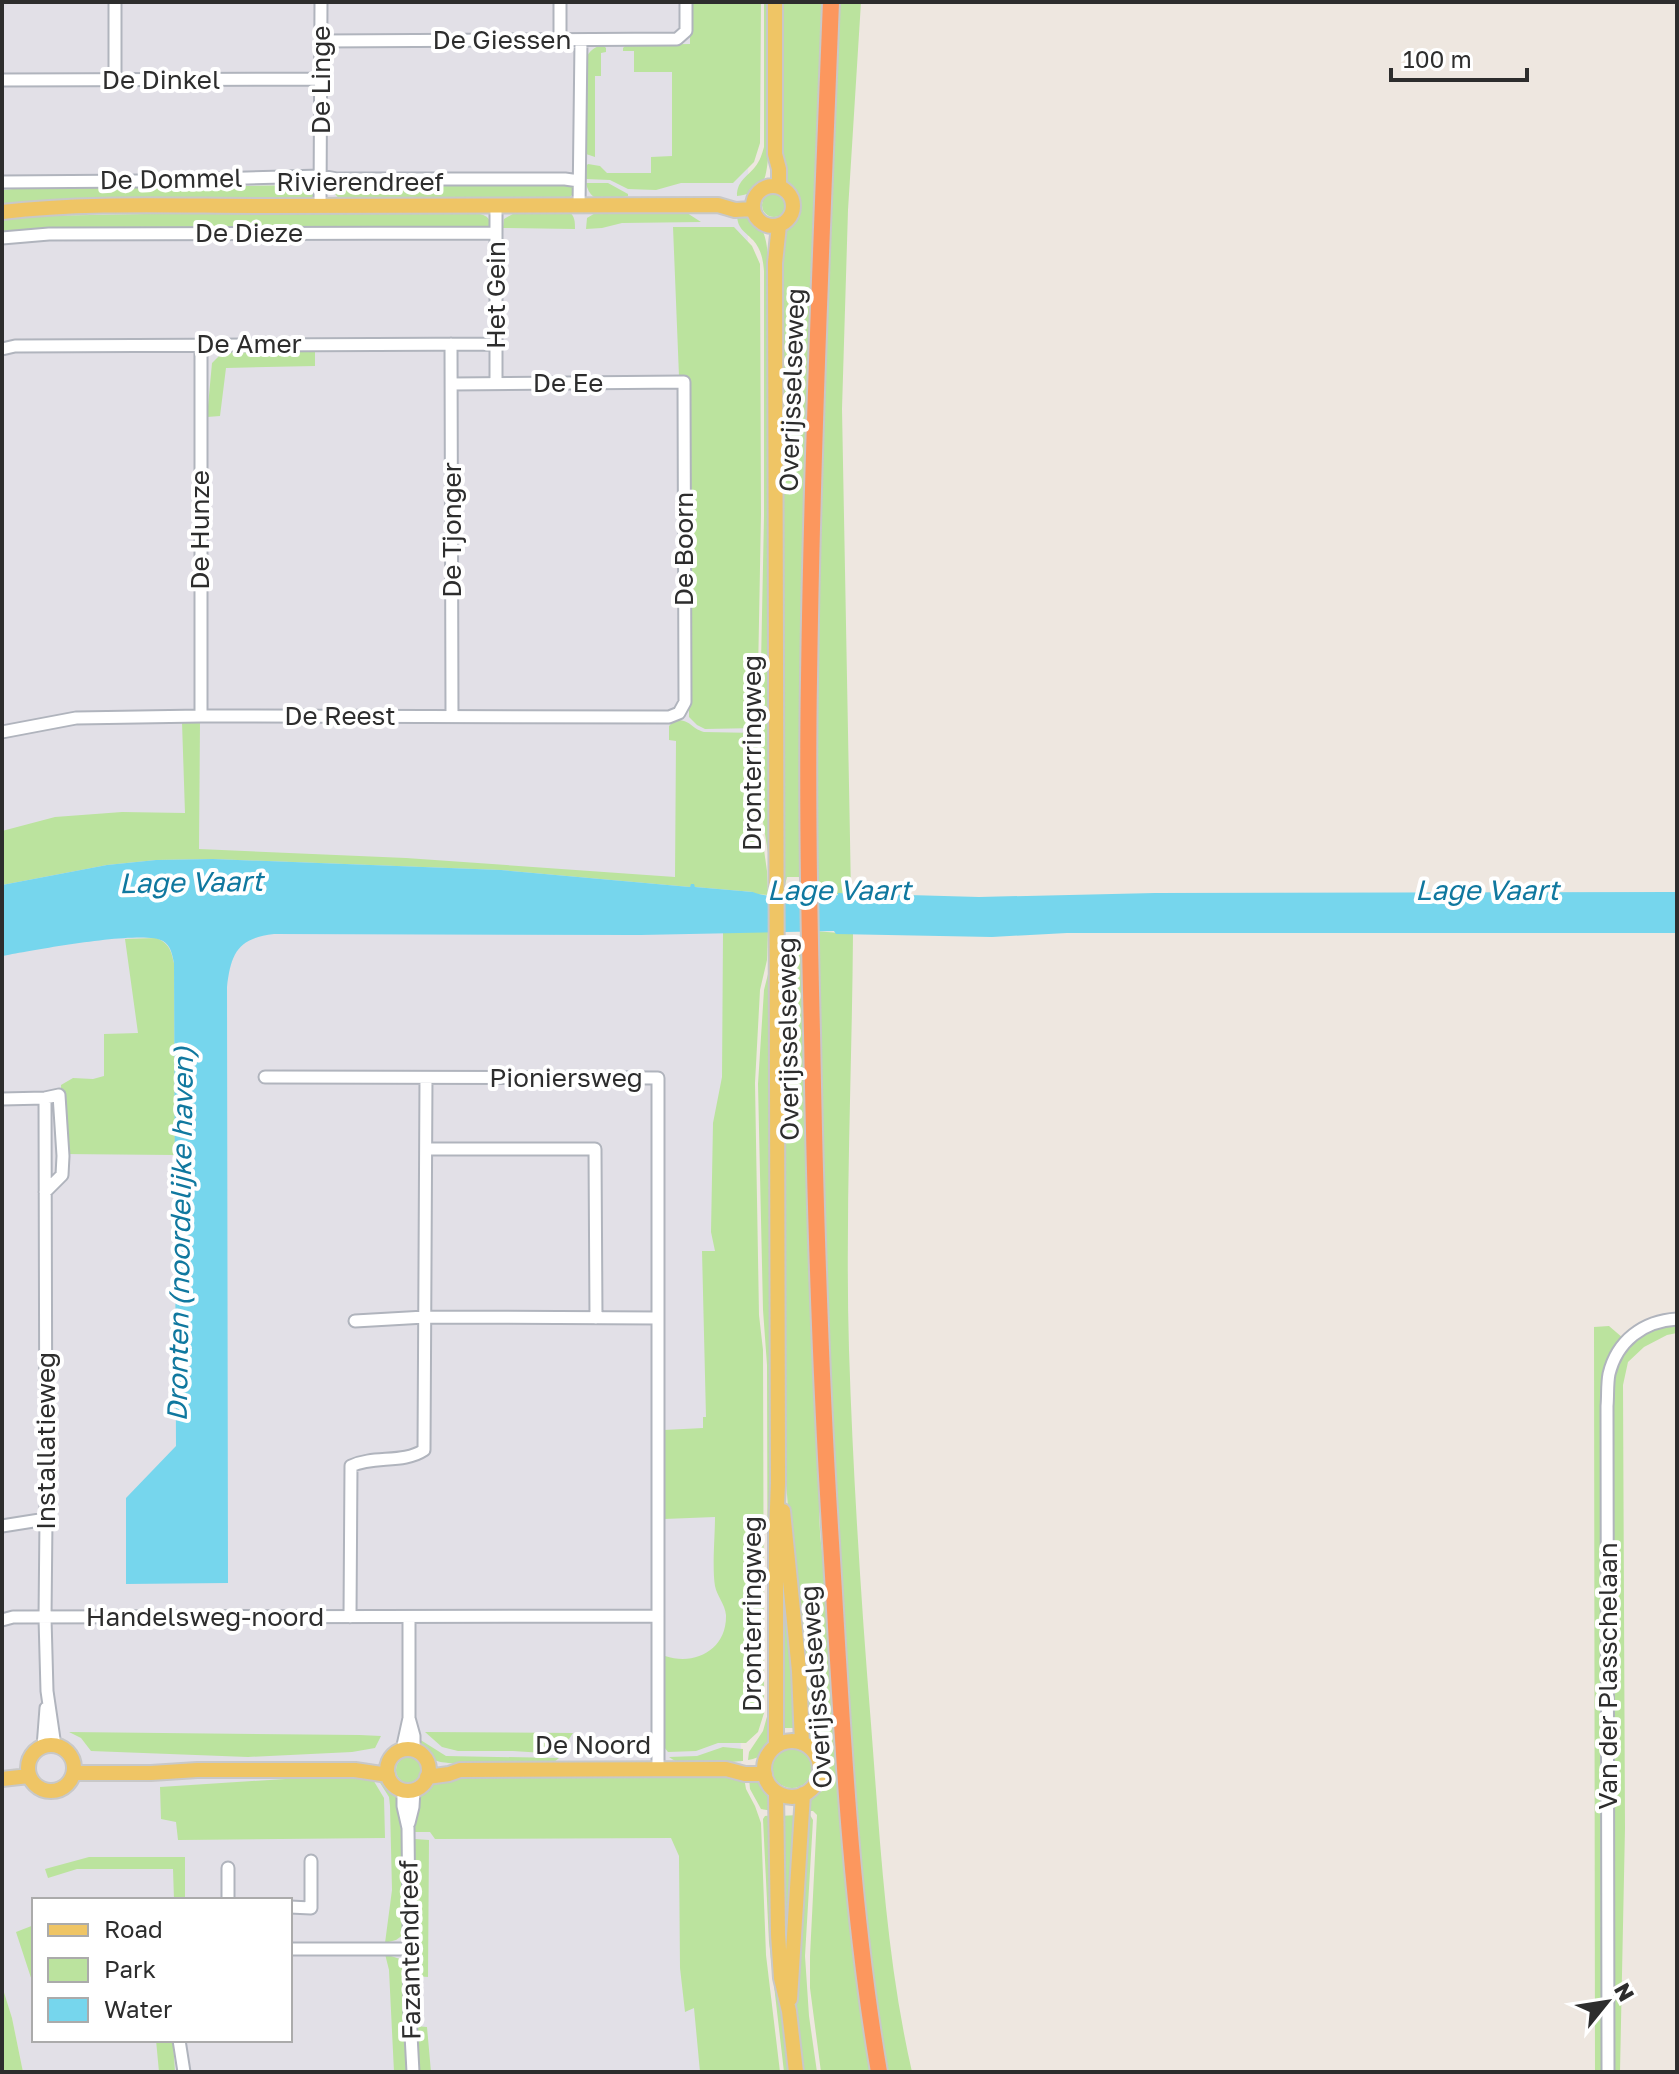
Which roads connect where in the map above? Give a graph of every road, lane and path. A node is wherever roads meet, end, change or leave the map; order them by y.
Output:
1 (115, 2) edge
2 (321, 2) edge
3 (560, 2) edge
4 (686, 2) edge
5 (775, 2) edge
6 (831, 2) edge
7 (321, 41) junction
8 (560, 41) junction
9 (581, 41) junction
10 (115, 79) junction
11 (321, 79) junction
12 (2, 80) edge
13 (321, 176) junction
14 (579, 181) junction
15 (2, 182) edge
16 (774, 186) junction
17 (754, 205) junction
18 (320, 206) junction
19 (496, 206) junction
20 (579, 206) junction
21 (2, 212) edge
22 (774, 225) junction
23 (496, 233) junction
24 (2, 238) edge
25 (201, 344) junction
26 (451, 344) junction
27 (496, 344) junction
28 (2, 349) edge
29 (684, 382) joint
30 (496, 383) junction
31 (452, 384) junction
32 (679, 713) joint
33 (201, 716) junction
34 (452, 716) junction
35 (2, 732) edge
36 (265, 1077) dead end
37 (426, 1078) junction
38 (45, 1098) junction
39 (2, 1099) edge
40 (426, 1149) junction
41 (45, 1192) junction
42 (425, 1317) junction
43 (596, 1318) junction
44 (658, 1318) junction
45 (1677, 1319) edge
46 (355, 1321) dead end
47 (778, 1483) junction
48 (46, 1519) junction
49 (2, 1526) edge
50 (658, 1616) junction
51 (350, 1617) junction
52 (409, 1617) junction
53 (45, 1618) junction
54 (2, 1620) edge
55 (802, 1743) junction
56 (776, 1746) junction
57 (49, 1747) junction
58 (408, 1750) junction
59 (74, 1768) junction
60 (765, 1768) junction
61 (2, 1769) edge
62 (658, 1769) junction
63 (28, 1770) junction
64 (388, 1770) junction
65 (428, 1771) junction
66 (2, 1779) edge
67 (408, 1790) junction
68 (776, 1792) junction
69 (803, 1794) junction
70 (311, 1861) dead end
71 (228, 1868) dead end
72 (228, 1898) edge
73 (292, 1907) edge
74 (292, 1949) edge
75 (409, 1949) junction
76 (789, 2011) junction
77 (179, 2042) edge
78 (184, 2072) edge
79 (413, 2072) edge
80 (796, 2072) edge
81 (879, 2072) edge
82 (1608, 2072) edge

1 - 10 street
2 - 7 street, De Linge
3 - 8 street
4 - 9 street, De Giessen
5 - 16 main road
6 - 81 highway, Overijsselseweg
7 - 8 street, De Giessen
7 - 11 street, De Linge
8 - 9 street, De Giessen
9 - 14 street
10 - 11 street, De Dinkel
10 - 12 street, De Dinkel
11 - 13 street, De Linge
13 - 14 street, De Dommel
13 - 15 street, De Dommel
13 - 18 street, De Linge
14 - 20 street
16 - 17 main road
16 - 22 main road
17 - 20 main road, Rivierendreef
17 - 22 main road
18 - 19 main road, Rivierendreef
18 - 21 main road, Rivierendreef
19 - 20 main road, Rivierendreef
19 - 23 street, Het Gein
22 - 47 main road, Dronterringweg
23 - 24 street, De Dieze
23 - 27 street, Het Gein
25 - 26 street, De Amer
25 - 28 street, De Amer
25 - 33 street, De Hunze
26 - 27 street, De Amer
26 - 31 street, De Tjonger
27 - 30 street, Het Gein
29 - 30 street, De Ee
29 - 32 street, De Boorn
30 - 31 street, De Ee
31 - 34 street, De Tjonger
32 - 34 street, De Reest
33 - 34 street, De Reest
33 - 35 street, De Reest
36 - 37 street, Pioniersweg
37 - 40 street
37 - 44 street, Pioniersweg
38 - 39 street
38 - 41 street, Installatieweg
38 - 41 street, Installatieweg
40 - 42 street
40 - 43 street
41 - 48 street, Installatieweg
42 - 43 street
42 - 46 street
42 - 51 street
43 - 44 street
44 - 50 street, Pioniersweg
45 - 82 street, Van der Plasschelaan
47 - 55 main road, Dronterringweg
47 - 56 main road, Dronterringweg
48 - 49 street
48 - 53 street, Installatieweg
50 - 52 street, Handelsweg-noord
50 - 62 street, Pioniersweg
51 - 52 street, Handelsweg-noord
51 - 53 street, Handelsweg-noord
52 - 58 street
53 - 54 street, Handelsweg-noord
53 - 57 street, Installatieweg
55 - 56 main road
55 - 69 main road
56 - 60 main road
57 - 59 main road
57 - 63 main road
58 - 64 main road
58 - 65 main road
59 - 63 main road
59 - 64 main road
60 - 62 main road, De Noord
60 - 68 main road
61 - 63 main road
62 - 65 main road, De Noord
63 - 66 main road
64 - 67 main road
65 - 67 main road
67 - 75 street, Fazantendreef
68 - 69 main road
68 - 76 main road
69 - 76 main road
70 - 73 street
71 - 72 street
74 - 75 street
75 - 79 street, Fazantendreef
76 - 80 main road
77 - 78 street

